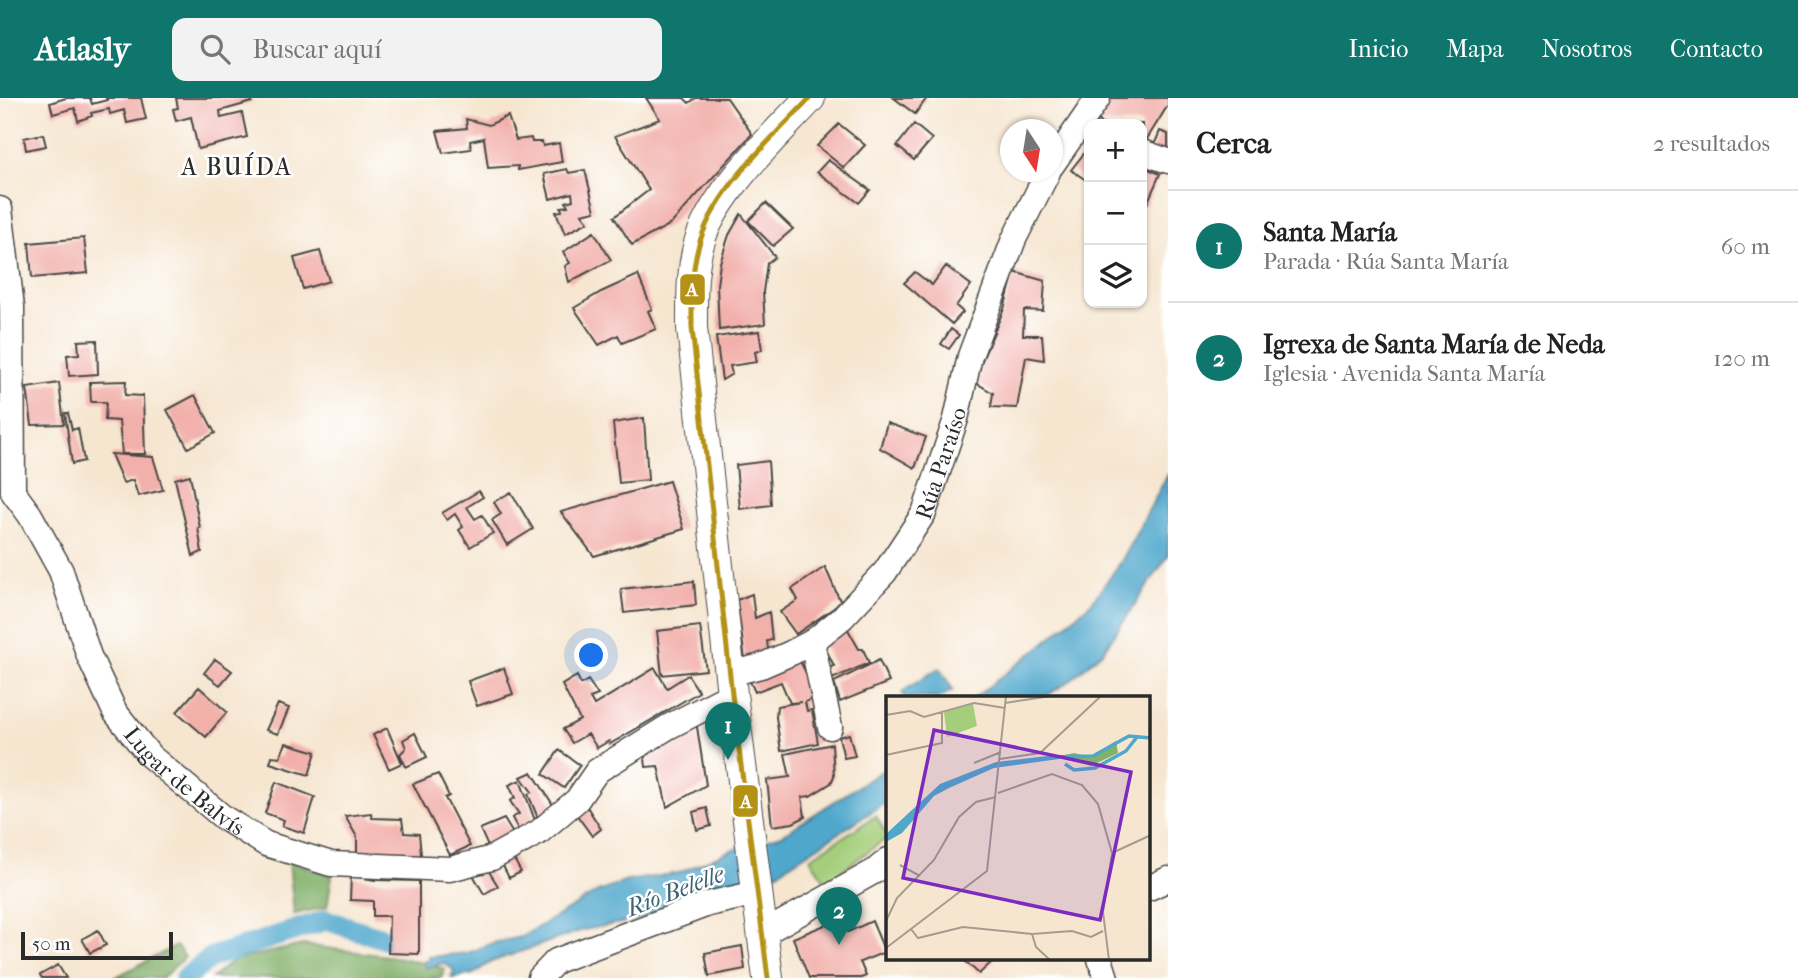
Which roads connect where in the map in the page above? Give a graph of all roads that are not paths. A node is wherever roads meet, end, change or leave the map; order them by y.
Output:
1 (810, 98) edge
2 (1098, 98) edge
3 (1082, 135) edge
4 (1063, 154) edge
5 (1147, 154) edge
6 (1168, 161) edge
7 (1043, 182) edge
8 (0, 209) edge
9 (7, 497) edge
10 (812, 642) junction
11 (731, 684) junction
12 (830, 727) dead end
13 (886, 862) edge
14 (1168, 879) edge
15 (1150, 887) edge
16 (757, 888) junction
17 (762, 934) junction
18 (1100, 960) edge
19 (540, 978) edge
20 (768, 978) edge
21 (1106, 978) edge

1 - 11 main road
2 - 3 street
3 - 4 street
5 - 6 street
7 - 10 street, Rúa Paraíso
8 - 9 street, Lugar de Balvís
9 - 11 street, Lugar de Balvís
10 - 11 street, Rúa Paraíso
10 - 12 street
11 - 16 main road
13 - 17 street
14 - 15 street
16 - 17 main road
16 - 19 street
17 - 20 main road
18 - 21 street

